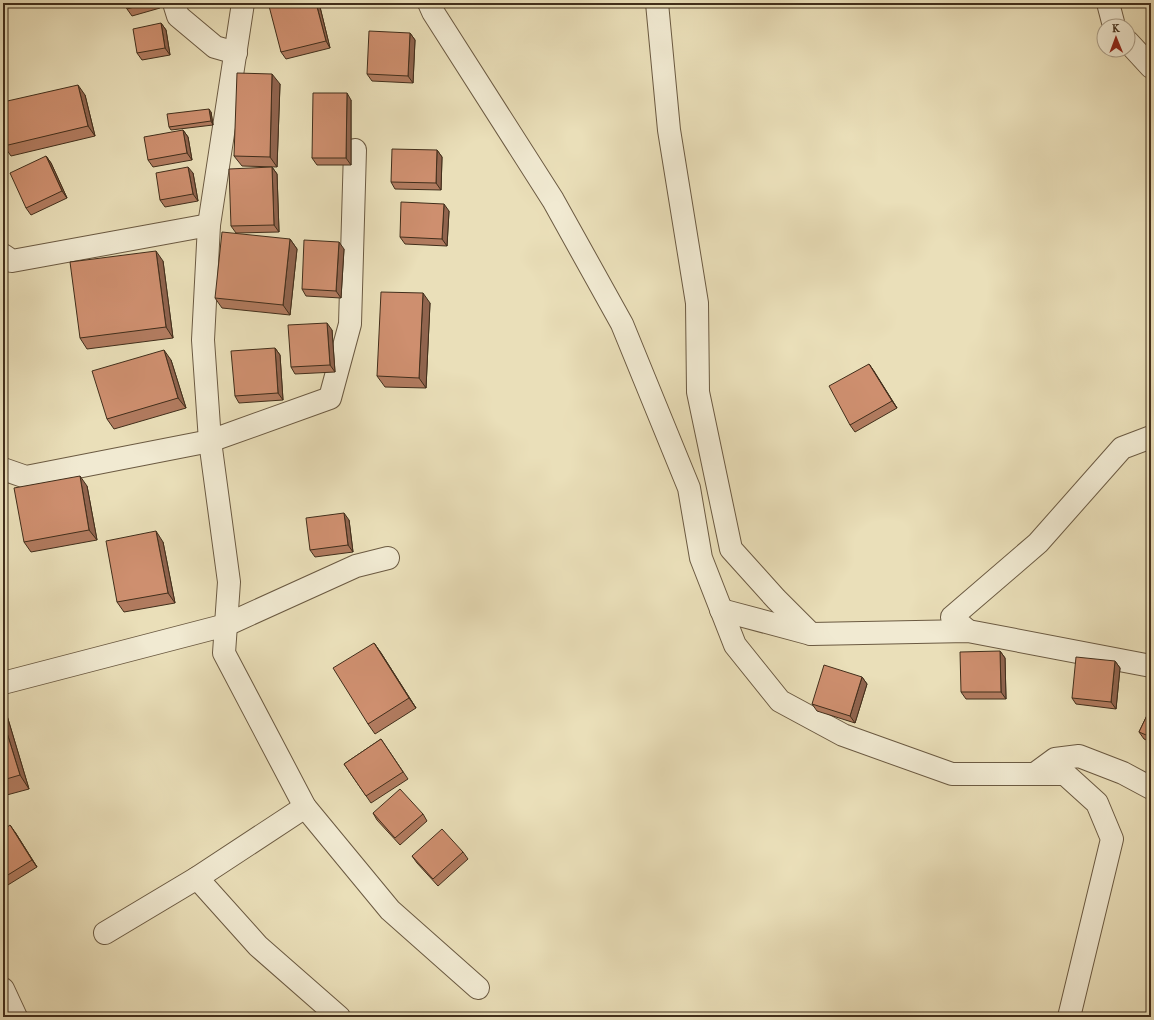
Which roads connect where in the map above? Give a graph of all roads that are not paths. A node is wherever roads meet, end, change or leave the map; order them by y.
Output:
1 (174, 3) edge
2 (243, 3) edge
3 (429, 3) edge
4 (657, 3) edge
5 (1108, 3) edge
6 (1112, 18) edge
7 (1136, 51) edge
8 (236, 53) junction
9 (1151, 67) edge
10 (355, 150) dead end
11 (209, 225) junction
12 (3, 255) edge
13 (1151, 437) edge
14 (210, 441) junction
15 (3, 469) edge
16 (388, 558) dead end
17 (721, 610) junction
18 (226, 625) junction
19 (968, 631) junction
20 (811, 634) junction
21 (1151, 666) edge
22 (3, 683) edge
23 (1034, 774) junction
24 (1151, 788) edge
25 (305, 807) junction
26 (197, 878) junction
27 (105, 933) dead end
28 (478, 988) dead end
29 (3, 989) edge
30 (16, 1017) edge
31 (339, 1017) edge
32 (1070, 1017) edge

1 - 8 street
2 - 8 street
3 - 17 street
4 - 20 street
5 - 6 street
7 - 9 street
8 - 11 street
10 - 14 street
11 - 12 street
11 - 14 street
13 - 19 street
14 - 15 street
14 - 18 street
16 - 18 street
17 - 20 street
17 - 23 street
18 - 22 street
18 - 25 street
19 - 20 street
19 - 21 street
23 - 24 street
23 - 32 street
25 - 26 street
25 - 28 street
26 - 27 street
26 - 31 street
29 - 30 street

